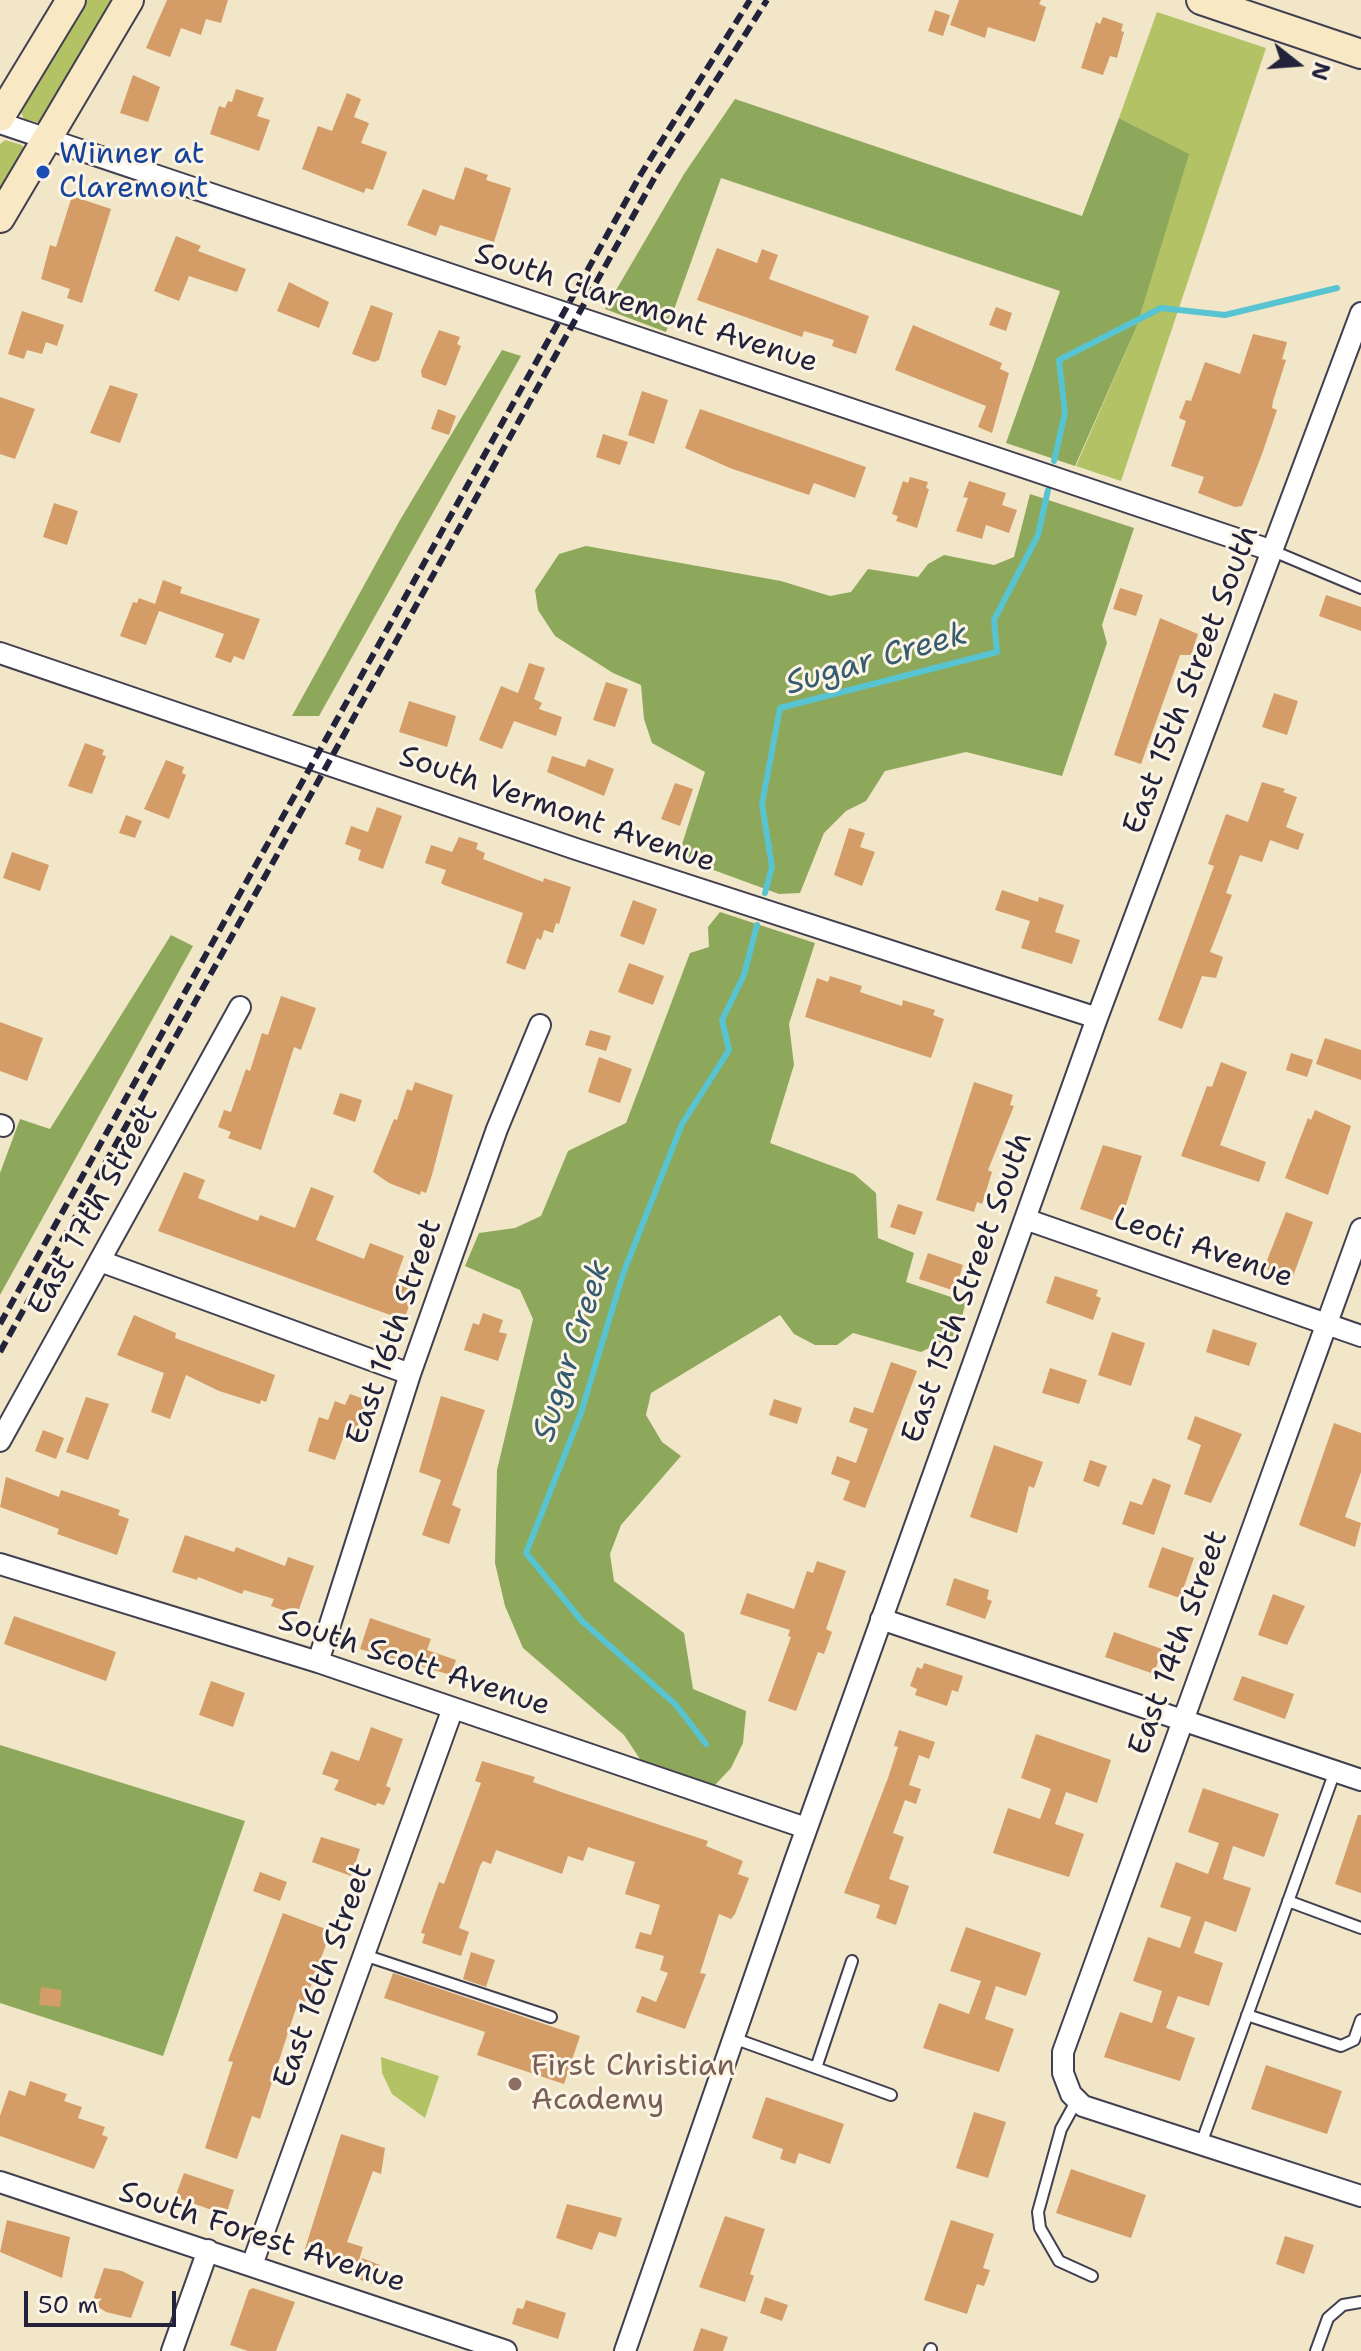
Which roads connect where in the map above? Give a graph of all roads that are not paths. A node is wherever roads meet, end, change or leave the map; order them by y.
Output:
1 (71, 0) edge
2 (129, 0) edge
3 (1201, 0) edge
4 (1361, 54) edge
5 (0, 120) edge
6 (47, 139) junction
7 (0, 218) edge
8 (1361, 313) edge
9 (1273, 551) junction
10 (1361, 588) edge
11 (0, 653) edge
12 (240, 1007) dead end
13 (1097, 1018) junction
14 (540, 1025) dead end
15 (1025, 1219) junction
16 (1361, 1229) edge
17 (100, 1261) junction
18 (1327, 1325) junction
19 (1361, 1336) edge
20 (410, 1374) junction
21 (0, 1441) edge
22 (0, 1564) edge
23 (881, 1619) junction
24 (318, 1662) junction
25 (453, 1708) junction
26 (1183, 1720) junction
27 (1335, 1771) junction
28 (1361, 1780) edge
29 (806, 1828) junction
30 (1288, 1901) junction
31 (1361, 1928) edge
32 (364, 1955) junction
33 (852, 1961) dead end
34 (1247, 2015) junction
35 (551, 2017) dead end
36 (1361, 2020) edge
37 (733, 2038) junction
38 (816, 2068) junction
39 (891, 2095) dead end
40 (1077, 2100) junction
41 (1201, 2144) junction
42 (0, 2182) edge
43 (1361, 2196) edge
44 (208, 2250) junction
45 (252, 2265) junction
46 (1092, 2276) dead end
47 (1361, 2302) edge
48 (172, 2351) edge
49 (506, 2351) edge
50 (625, 2351) edge
51 (1316, 2351) edge

1 - 5 street
2 - 6 street
3 - 4 street
5 - 6 street, South Claremont Avenue
6 - 7 street
6 - 9 street, South Claremont Avenue
8 - 9 street, East 15th Street South
9 - 10 lane
9 - 13 street, East 15th Street South
11 - 13 street, South Vermont Avenue
12 - 17 street, East 17th Street
13 - 15 street, East 15th Street South
14 - 20 street, East 16th Street
15 - 18 street, Leoti Avenue
15 - 23 street, East 15th Street South
16 - 18 street, East 14th Street
17 - 20 street
17 - 21 street, East 17th Street
18 - 19 street, Leoti Avenue
18 - 26 street, East 14th Street
20 - 24 street, East 16th Street
22 - 24 street, South Scott Avenue
23 - 26 street
23 - 29 street, East 15th Street South
24 - 25 street, South Scott Avenue
25 - 29 street, South Scott Avenue
25 - 32 street, East 16th Street
26 - 27 street
26 - 40 street, East 14th Street
27 - 28 street
27 - 30 lane
29 - 37 street, East 15th Street South
30 - 31 lane
30 - 34 lane
32 - 35 lane
32 - 45 street, East 16th Street
33 - 38 lane
34 - 36 lane
34 - 41 lane
37 - 38 lane
37 - 50 street, East 15th Street South
38 - 39 lane
40 - 41 street
40 - 46 lane
41 - 43 street
42 - 44 street, South Forest Avenue
44 - 45 street, South Forest Avenue
44 - 48 street
45 - 49 street, South Forest Avenue
47 - 51 lane

